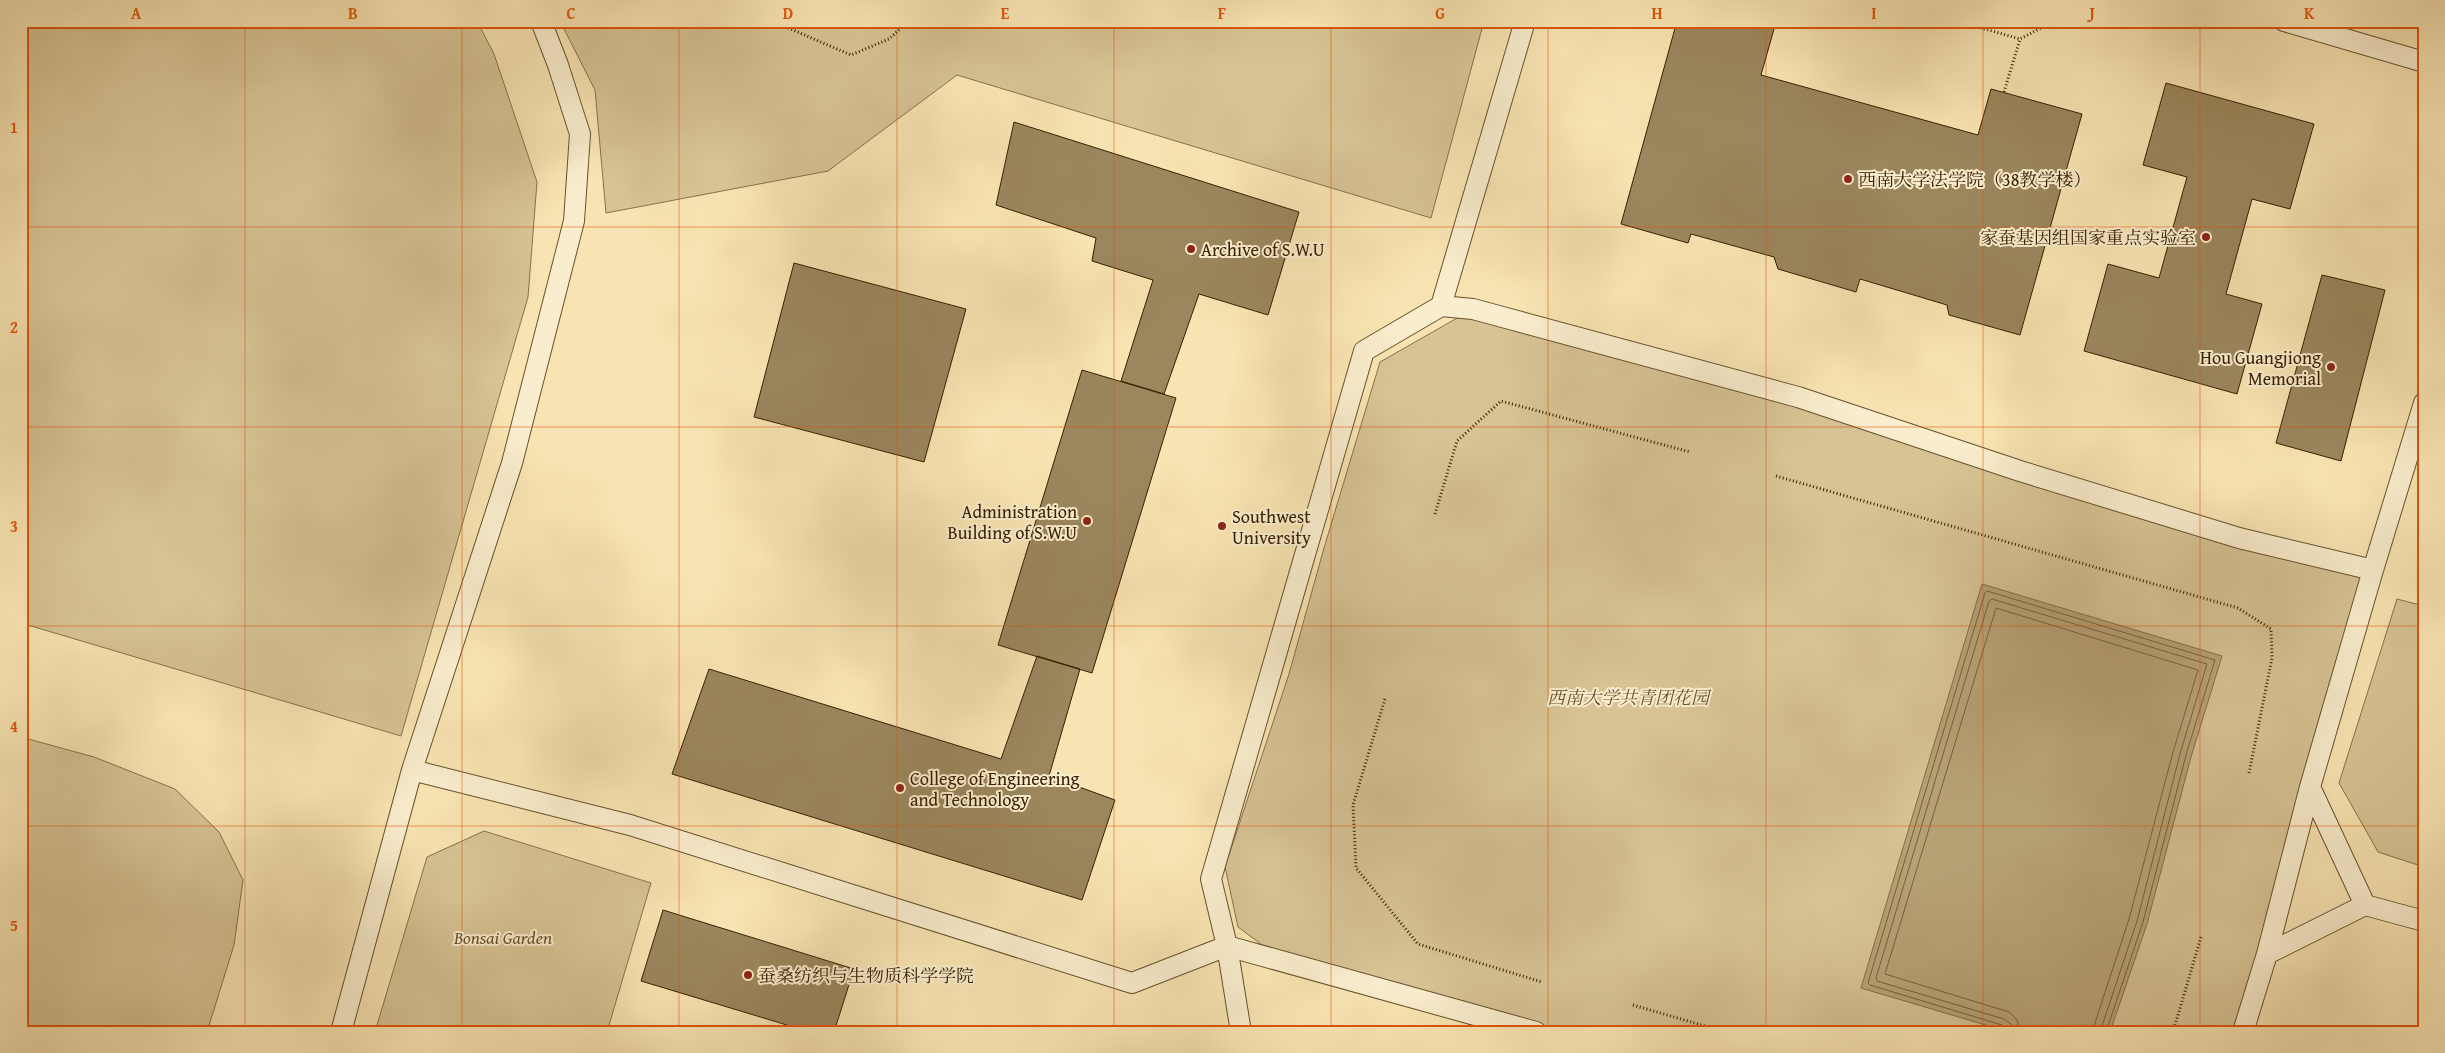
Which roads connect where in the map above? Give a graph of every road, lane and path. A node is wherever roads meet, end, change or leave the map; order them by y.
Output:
1 (541, 21) edge
2 (772, 21) edge
3 (909, 21) edge
4 (1525, 21) edge
5 (1957, 21) edge
6 (2054, 21) edge
7 (2284, 21) edge
8 (2020, 39) junction
9 (2424, 62) edge
10 (2004, 92) dead end
11 (1441, 306) junction
12 (2424, 403) edge
13 (1690, 452) dead end
14 (1776, 476) dead end
15 (1435, 514) dead end
16 (2374, 570) junction
17 (1385, 699) dead end
18 (412, 770) junction
19 (2250, 773) dead end
20 (2310, 787) junction
21 (2365, 904) junction
22 (2424, 921) edge
23 (2201, 937) dead end
24 (1227, 946) junction
25 (2266, 954) junction
26 (1542, 982) dead end
27 (1633, 1005) dead end
28 (341, 1032) edge
29 (1241, 1032) edge
30 (1536, 1032) edge
31 (1725, 1032) edge
32 (2173, 1032) edge
33 (2244, 1032) edge

1 - 18 lane
2 - 3 path
4 - 11 lane
5 - 8 path
6 - 8 path
7 - 9 lane
8 - 10 path
11 - 16 lane
11 - 24 lane
12 - 16 lane
13 - 15 path
14 - 19 path
16 - 20 lane
17 - 26 path
18 - 24 lane
18 - 28 lane
20 - 21 lane
20 - 25 lane
21 - 22 lane
21 - 25 lane
23 - 32 path
24 - 29 lane
24 - 30 lane
25 - 33 lane
27 - 31 path

